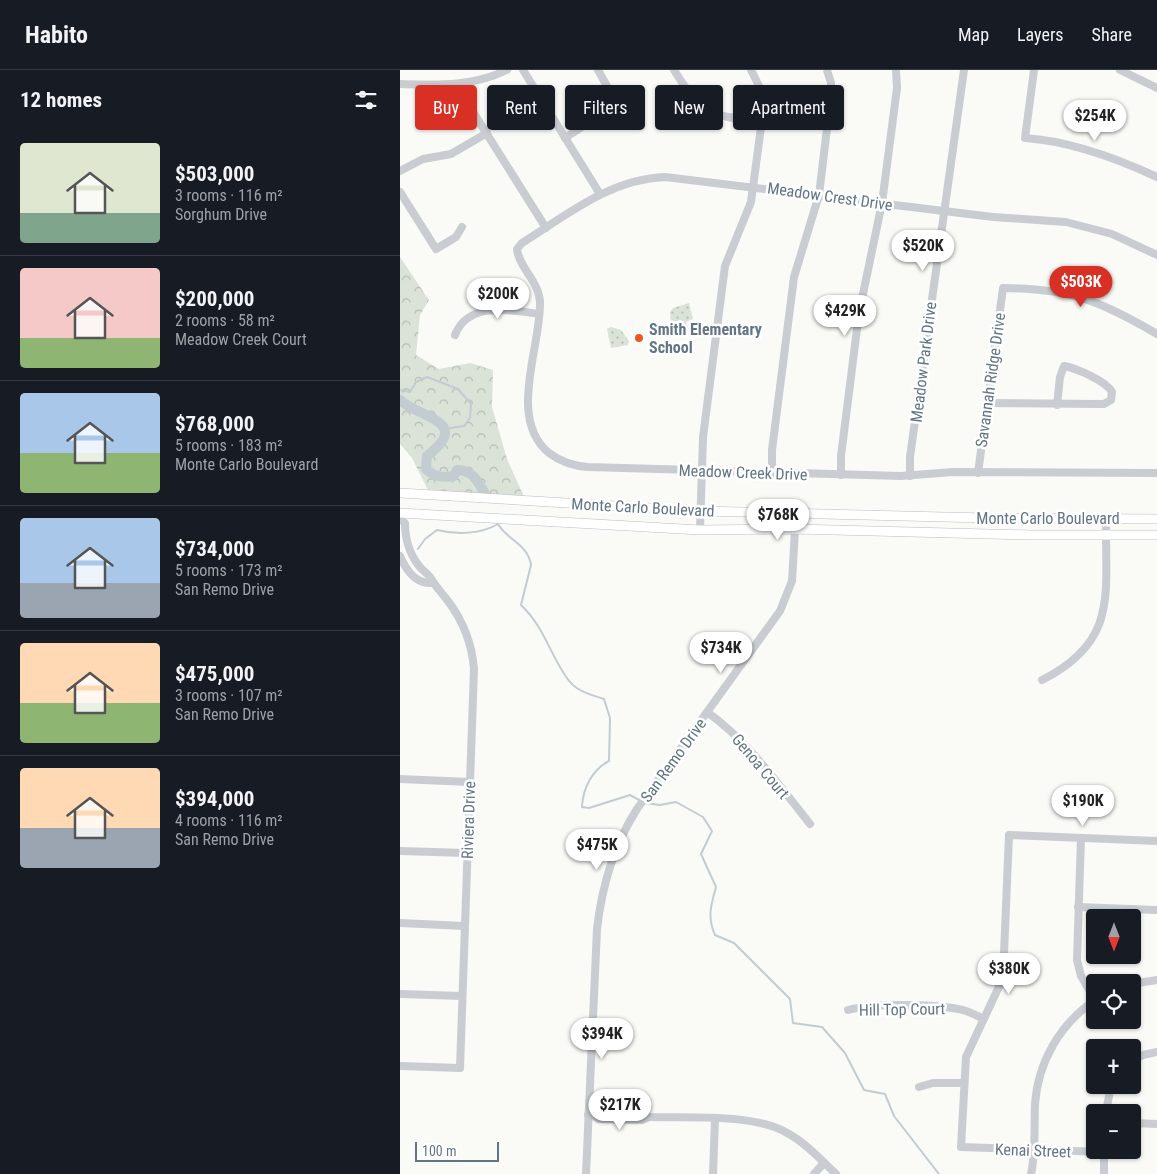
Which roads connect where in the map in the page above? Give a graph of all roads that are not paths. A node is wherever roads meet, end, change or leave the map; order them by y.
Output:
1 (507, 70) edge
2 (523, 70) edge
3 (598, 70) edge
4 (674, 70) edge
5 (751, 70) edge
6 (827, 70) edge
7 (896, 70) edge
8 (964, 70) edge
9 (1034, 70) edge
10 (1120, 70) edge
11 (466, 83) junction
12 (400, 84) edge
13 (757, 85) edge
14 (1157, 88) edge
15 (733, 118) edge
16 (761, 130) edge
17 (487, 133) junction
18 (565, 138) junction
19 (400, 171) edge
20 (1157, 177) edge
21 (754, 186) junction
22 (400, 192) edge
23 (600, 194) junction
24 (819, 195) junction
25 (882, 203) junction
26 (945, 212) junction
27 (462, 227) dead end
28 (546, 228) junction
29 (517, 249) joint
30 (1157, 254) edge
31 (539, 314) junction
32 (1157, 334) edge
33 (455, 335) dead end
34 (987, 403) junction
35 (1057, 405) junction
36 (702, 470) junction
37 (772, 473) junction
38 (978, 473) junction
39 (1157, 473) edge
40 (841, 474) junction
41 (910, 476) junction
42 (400, 494) edge
43 (701, 511) junction
44 (400, 513) edge
45 (796, 513) junction
46 (400, 519) edge
47 (1106, 519) junction
48 (1157, 519) edge
49 (795, 529) junction
50 (700, 530) junction
51 (1106, 535) junction
52 (1157, 535) edge
53 (409, 551) junction
54 (400, 555) edge
55 (432, 583) junction
56 (1042, 680) dead end
57 (707, 712) junction
58 (400, 779) edge
59 (470, 782) junction
60 (810, 824) dead end
61 (1081, 838) junction
62 (1157, 841) edge
63 (400, 851) edge
64 (466, 853) junction
65 (1078, 907) junction
66 (1157, 910) edge
67 (400, 923) edge
68 (464, 926) junction
69 (1157, 980) edge
70 (1086, 983) edge
71 (1141, 983) edge
72 (400, 994) edge
73 (462, 996) junction
74 (1086, 1007) edge
75 (848, 1010) dead end
76 (984, 1019) junction
77 (1157, 1052) edge
78 (1141, 1058) edge
79 (400, 1066) edge
80 (963, 1083) junction
81 (919, 1087) dead end
82 (592, 1116) junction
83 (715, 1119) junction
84 (1141, 1123) edge
85 (1157, 1124) edge
86 (1034, 1150) junction
87 (1086, 1151) edge
88 (1104, 1159) edge
89 (824, 1163) junction
90 (586, 1174) edge
91 (713, 1174) edge
92 (814, 1174) edge
93 (836, 1174) edge
94 (1032, 1174) edge
95 (1104, 1174) edge

1 - 11 street
2 - 18 street
3 - 18 street
4 - 15 street
5 - 13 street
6 - 24 street
7 - 25 street
8 - 26 street, Meadow Park Drive
9 - 20 street
10 - 14 street
11 - 12 street
11 - 17 street
16 - 21 street
17 - 19 street
17 - 28 street
18 - 23 street
21 - 23 street, Meadow Crest Drive
21 - 24 street, Meadow Crest Drive
21 - 36 street
22 - 27 street
23 - 28 street, Meadow Crest Drive
24 - 25 street, Meadow Crest Drive
24 - 37 street
25 - 26 street, Meadow Crest Drive
25 - 40 street
26 - 30 street, Meadow Crest Drive
26 - 41 street, Meadow Park Drive
28 - 29 street, Meadow Crest Drive
29 - 31 street, Meadow Creek Drive
31 - 33 street
31 - 36 street, Meadow Creek Drive
32 - 34 street, Savannah Ridge Drive
34 - 35 street
34 - 38 street, Savannah Ridge Drive
35 - 35 street
36 - 37 street, Meadow Creek Drive
36 - 43 street
37 - 40 street, Meadow Creek Drive
38 - 39 street, Meadow Creek Drive
38 - 41 street, Meadow Creek Drive
40 - 41 street, Meadow Creek Drive
42 - 43 main road, Monte Carlo Boulevard
43 - 45 main road, Monte Carlo Boulevard
43 - 50 street
44 - 50 main road, Monte Carlo Boulevard
45 - 47 main road, Monte Carlo Boulevard
45 - 49 street, San Remo Drive
46 - 53 street, Riviera Drive
47 - 48 main road, Monte Carlo Boulevard
47 - 51 street
49 - 50 main road, Monte Carlo Boulevard
49 - 51 main road, Monte Carlo Boulevard
49 - 57 street, San Remo Drive
51 - 52 main road, Monte Carlo Boulevard
51 - 56 street
53 - 54 street
53 - 55 street, Riviera Drive
54 - 55 street, Riviera Drive
55 - 59 street, Riviera Drive
57 - 60 street, Genoa Court
57 - 82 street, San Remo Drive
58 - 59 street
59 - 64 street, Riviera Drive
61 - 62 street
61 - 65 street
61 - 76 street
63 - 64 street
64 - 68 street, Riviera Drive
65 - 66 street
65 - 70 street
67 - 68 street
68 - 73 street, Riviera Drive
69 - 71 street
72 - 73 street
73 - 79 street, Riviera Drive
74 - 86 street
75 - 76 street, Hill Top Court
76 - 80 street
77 - 78 street
80 - 81 street
80 - 86 street, Kenai Street
82 - 83 street
82 - 90 street, San Remo Drive
83 - 89 street
83 - 91 street
84 - 85 street
86 - 87 street, Kenai Street
86 - 94 street
88 - 95 street
89 - 92 street
89 - 93 street

